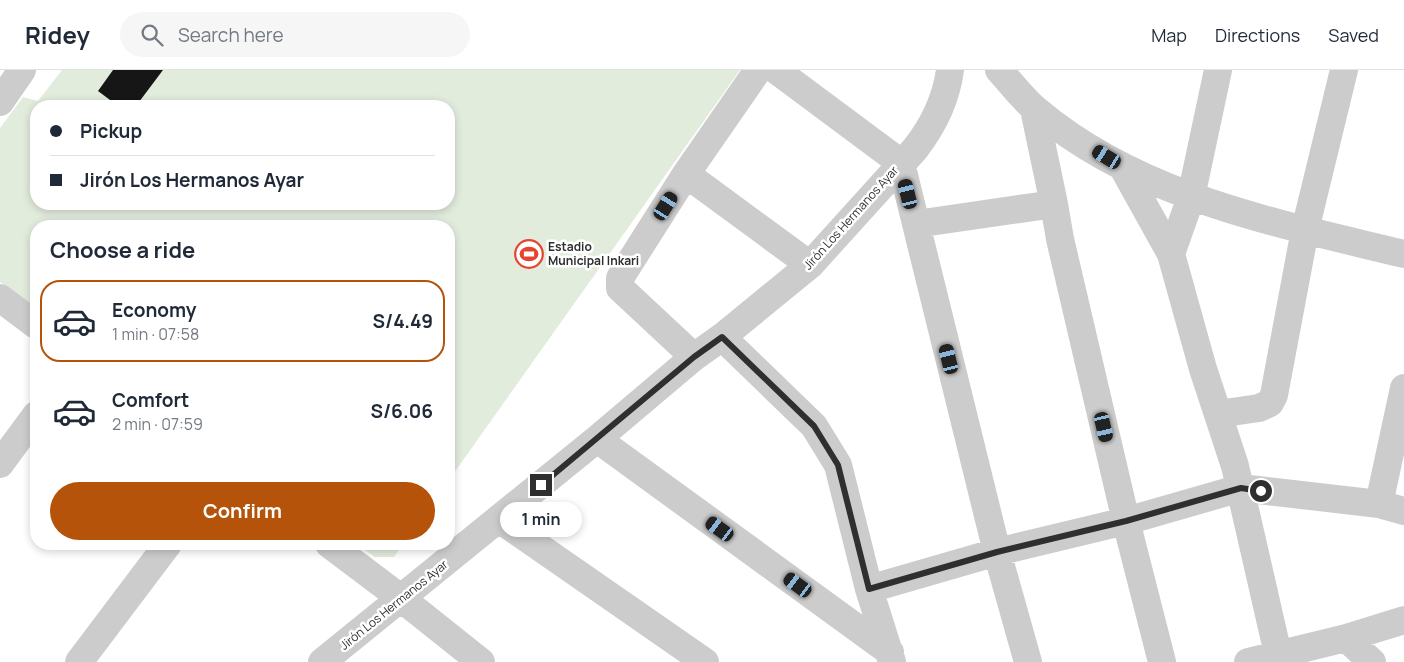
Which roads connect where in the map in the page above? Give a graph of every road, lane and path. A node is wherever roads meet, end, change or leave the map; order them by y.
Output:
1 (22, 70) edge
2 (758, 70) edge
3 (776, 70) edge
4 (950, 70) edge
5 (999, 70) edge
6 (1218, 70) edge
7 (1344, 70) edge
8 (0, 102) edge
9 (1034, 109) junction
10 (901, 163) junction
11 (1122, 166) junction
12 (686, 174) junction
13 (1191, 197) junction
14 (1054, 204) junction
15 (916, 224) junction
16 (1305, 230) junction
17 (1171, 254) junction
18 (1404, 254) edge
19 (810, 265) junction
20 (0, 298) edge
21 (30, 320) edge
22 (722, 337) junction
23 (694, 357) junction
24 (1404, 388) edge
25 (1218, 414) junction
26 (30, 423) edge
27 (597, 439) junction
28 (0, 464) edge
29 (1241, 488) junction
30 (1392, 507) edge
31 (499, 519) junction
32 (1126, 521) junction
33 (163, 550) edge
34 (337, 550) edge
35 (997, 552) junction
36 (869, 589) junction
37 (402, 598) junction
38 (1404, 620) edge
39 (1346, 638) junction
40 (1288, 655) edge
41 (891, 657) edge
42 (328, 660) edge
43 (79, 662) edge
44 (482, 662) edge
45 (705, 662) edge
46 (1028, 662) edge
47 (1162, 662) edge
48 (1248, 662) edge
49 (1372, 662) edge

1 - 8 street
2 - 12 street
3 - 10 street
4 - 10 street, Jirón Los Hermanos Ayar
5 - 9 street
6 - 13 street
7 - 16 street
9 - 11 street
9 - 14 street
10 - 15 street
10 - 19 street, Jirón Los Hermanos Ayar
11 - 13 street
11 - 17 street
12 - 19 street
12 - 23 street
13 - 16 street
13 - 17 street
14 - 15 street
14 - 32 street
15 - 35 street
16 - 18 street
16 - 25 street
17 - 25 street
19 - 22 street, Jirón Los Hermanos Ayar
20 - 21 street
22 - 23 street, Jirón Los Hermanos Ayar
22 - 36 street
23 - 27 street, Jirón Los Hermanos Ayar
24 - 30 street
25 - 29 street
26 - 28 street
27 - 31 street, Jirón Los Hermanos Ayar
27 - 41 street
29 - 30 street
29 - 32 street
29 - 40 street
31 - 37 street, Jirón Los Hermanos Ayar
31 - 45 street
32 - 35 street
32 - 47 street
33 - 43 street
34 - 37 street
35 - 36 street
35 - 46 street
36 - 41 street
37 - 42 street, Jirón Los Hermanos Ayar
37 - 44 street
38 - 39 street
39 - 40 street
39 - 49 street
40 - 48 street

